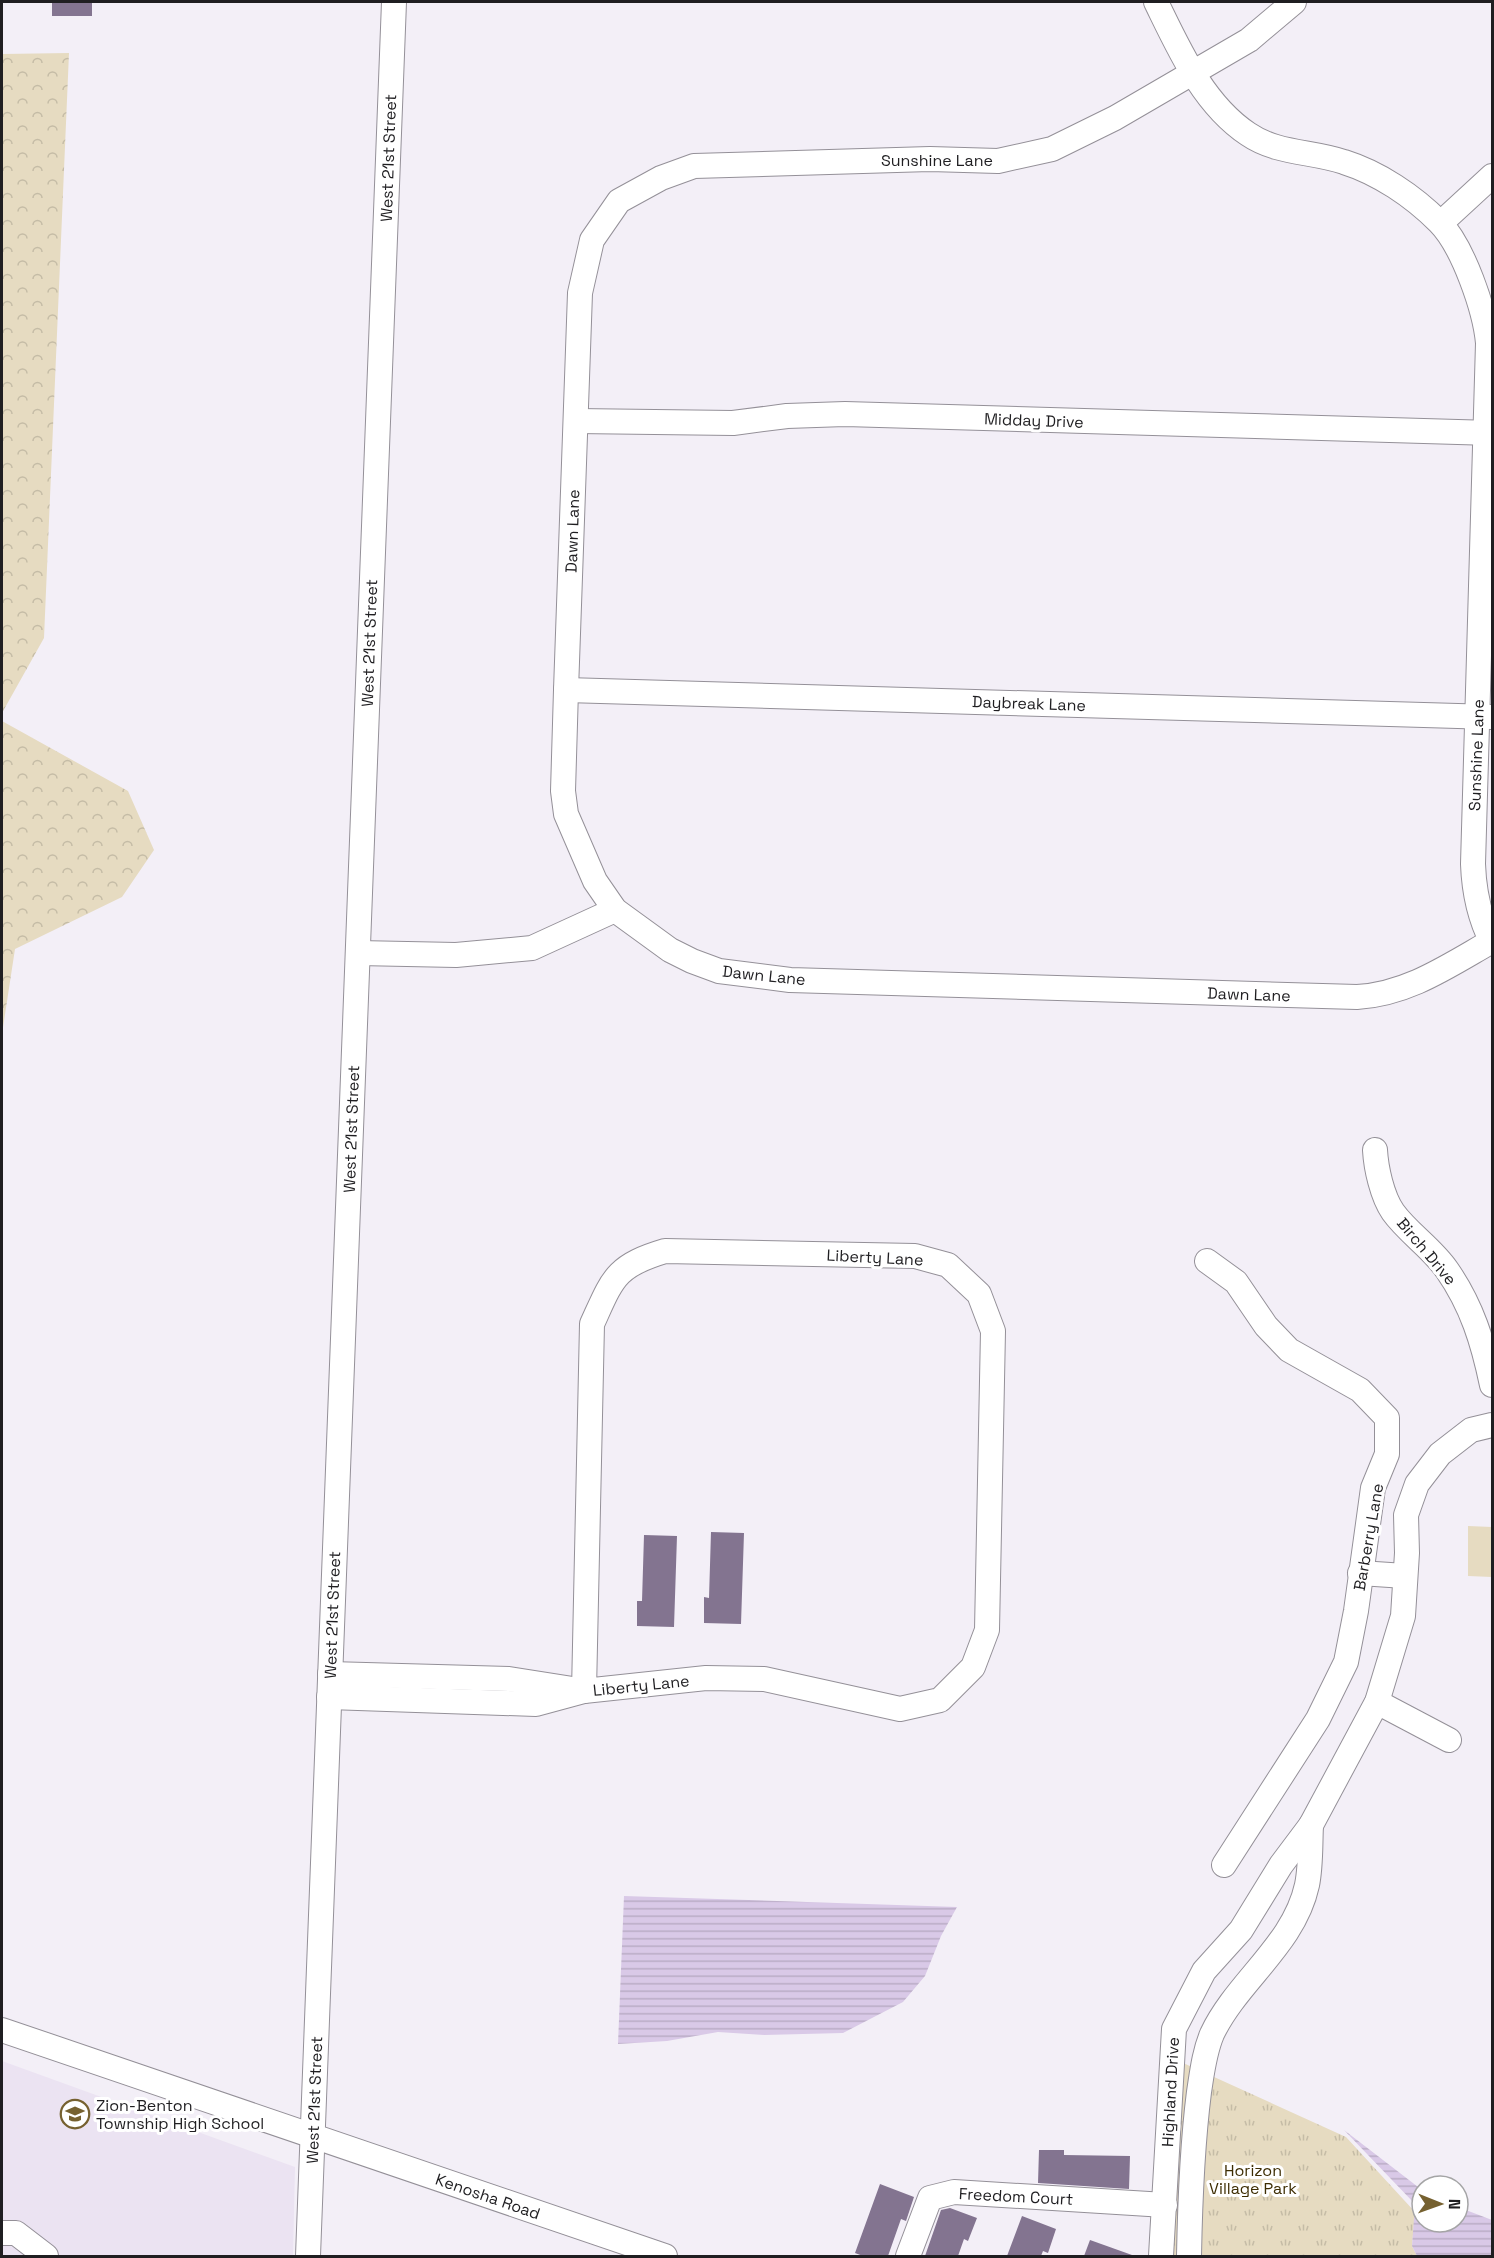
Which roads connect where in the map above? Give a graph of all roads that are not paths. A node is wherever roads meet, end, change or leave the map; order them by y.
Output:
1 (394, 2) edge
2 (1156, 2) edge
3 (1294, 2) edge
4 (1194, 72) junction
5 (1492, 176) edge
6 (1441, 223) junction
7 (592, 240) joint
8 (576, 421) junction
9 (1489, 433) edge
10 (566, 690) junction
11 (1485, 717) edge
12 (615, 910) junction
13 (1492, 942) edge
14 (358, 953) junction
15 (1375, 1150) dead end
16 (1207, 1261) dead end
17 (1492, 1385) edge
18 (1492, 1425) edge
19 (1360, 1573) junction
20 (1405, 1576) junction
21 (329, 1686) junction
22 (584, 1691) junction
23 (1377, 1702) junction
24 (1449, 1740) dead end
25 (1311, 1825) junction
26 (1224, 1865) dead end
27 (2, 2030) edge
28 (312, 2136) junction
29 (1165, 2205) junction
30 (2, 2233) edge
31 (46, 2256) edge
32 (308, 2256) edge
33 (665, 2256) edge
34 (908, 2256) edge
35 (1161, 2256) edge
36 (1189, 2256) edge

1 - 14 street, West 21st Street
2 - 4 street, Sunshine Lane
3 - 4 street, Sunshine Lane
4 - 6 street, Sunshine Lane
4 - 7 street, Sunshine Lane
5 - 6 street
6 - 9 street, Sunshine Lane
7 - 8 street, Dawn Lane
8 - 9 street, Midday Drive
8 - 10 street, Dawn Lane
9 - 11 street, Sunshine Lane
10 - 11 street, Daybreak Lane
10 - 12 street, Dawn Lane
11 - 13 street, Sunshine Lane
12 - 13 street, Dawn Lane
12 - 14 street
14 - 21 street, West 21st Street
15 - 17 street, Birch Drive
16 - 19 street, Barberry Lane
18 - 20 street, Highland Drive
19 - 20 street
19 - 26 street, Barberry Lane
20 - 23 street, Highland Drive
21 - 22 street, Liberty Lane
21 - 28 street, West 21st Street
22 - 22 street, Liberty Lane
23 - 24 street
23 - 25 street, Highland Drive
25 - 29 street, Highland Drive
25 - 36 street, Highland Drive
27 - 28 street, Kenosha Road
28 - 32 street, West 21st Street
28 - 33 street, Kenosha Road
29 - 34 street, Freedom Court
29 - 35 street, Highland Drive
30 - 31 street

